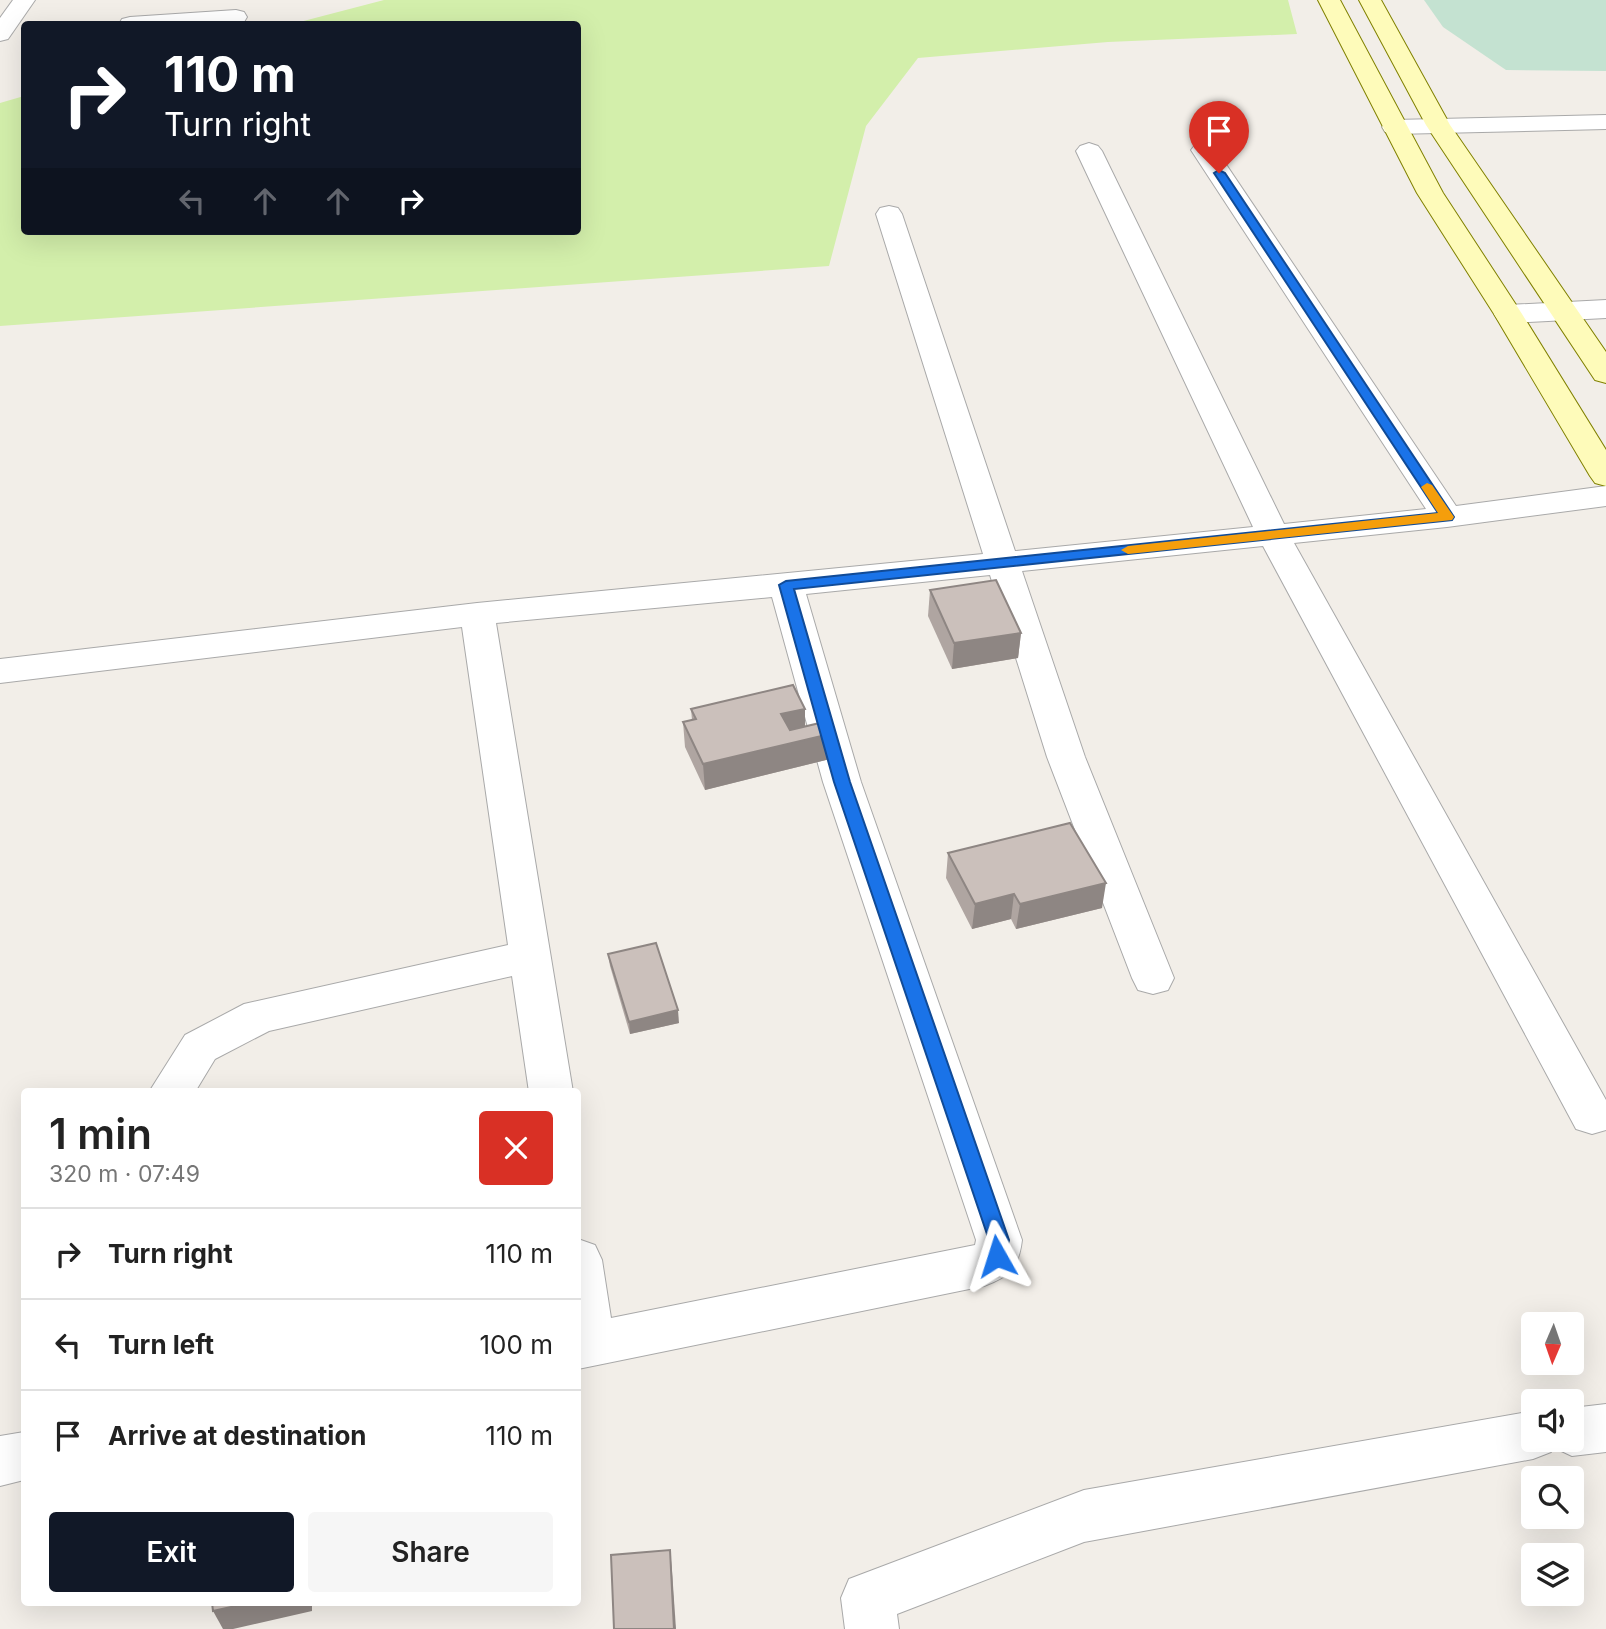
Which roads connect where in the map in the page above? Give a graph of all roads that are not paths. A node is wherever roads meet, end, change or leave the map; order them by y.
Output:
1 (1329, 0) edge
2 (1370, 0) edge
3 (14, 5) edge
4 (236, 18) dead end
5 (183, 21) edge
6 (9, 32) edge
7 (1606, 122) edge
8 (1438, 125) junction
9 (1394, 127) junction
10 (1204, 150) dead end
11 (1089, 151) dead end
12 (889, 214) dead end
13 (1606, 309) edge
14 (1565, 311) junction
15 (1508, 314) junction
16 (1606, 374) edge
17 (1606, 476) edge
18 (1606, 496) edge
19 (1447, 517) junction
20 (1273, 535) junction
21 (1003, 563) junction
22 (786, 585) junction
23 (477, 614) junction
24 (0, 671) edge
25 (530, 956) junction
26 (1153, 978) dead end
27 (174, 1088) edge
28 (550, 1088) edge
29 (1592, 1116) dead end
30 (581, 1303) edge
31 (584, 1346) edge
32 (1606, 1428) edge
33 (1584, 1431) edge
34 (1521, 1438) edge
35 (21, 1457) edge
36 (0, 1461) edge
37 (872, 1629) edge

1 - 9 main road
2 - 8 main road
3 - 6 street
4 - 5 street
7 - 8 street
8 - 9 street
8 - 14 main road
9 - 15 main road
10 - 19 street
11 - 20 street
12 - 21 street
13 - 14 street
14 - 15 street
14 - 16 main road
15 - 17 main road
18 - 19 street
19 - 20 street
20 - 21 street
20 - 29 street
21 - 22 street
21 - 26 street
22 - 23 street
22 - 31 street
23 - 24 street
23 - 25 street
25 - 27 street
25 - 28 street
30 - 31 street
32 - 33 street
34 - 37 street
35 - 36 street

